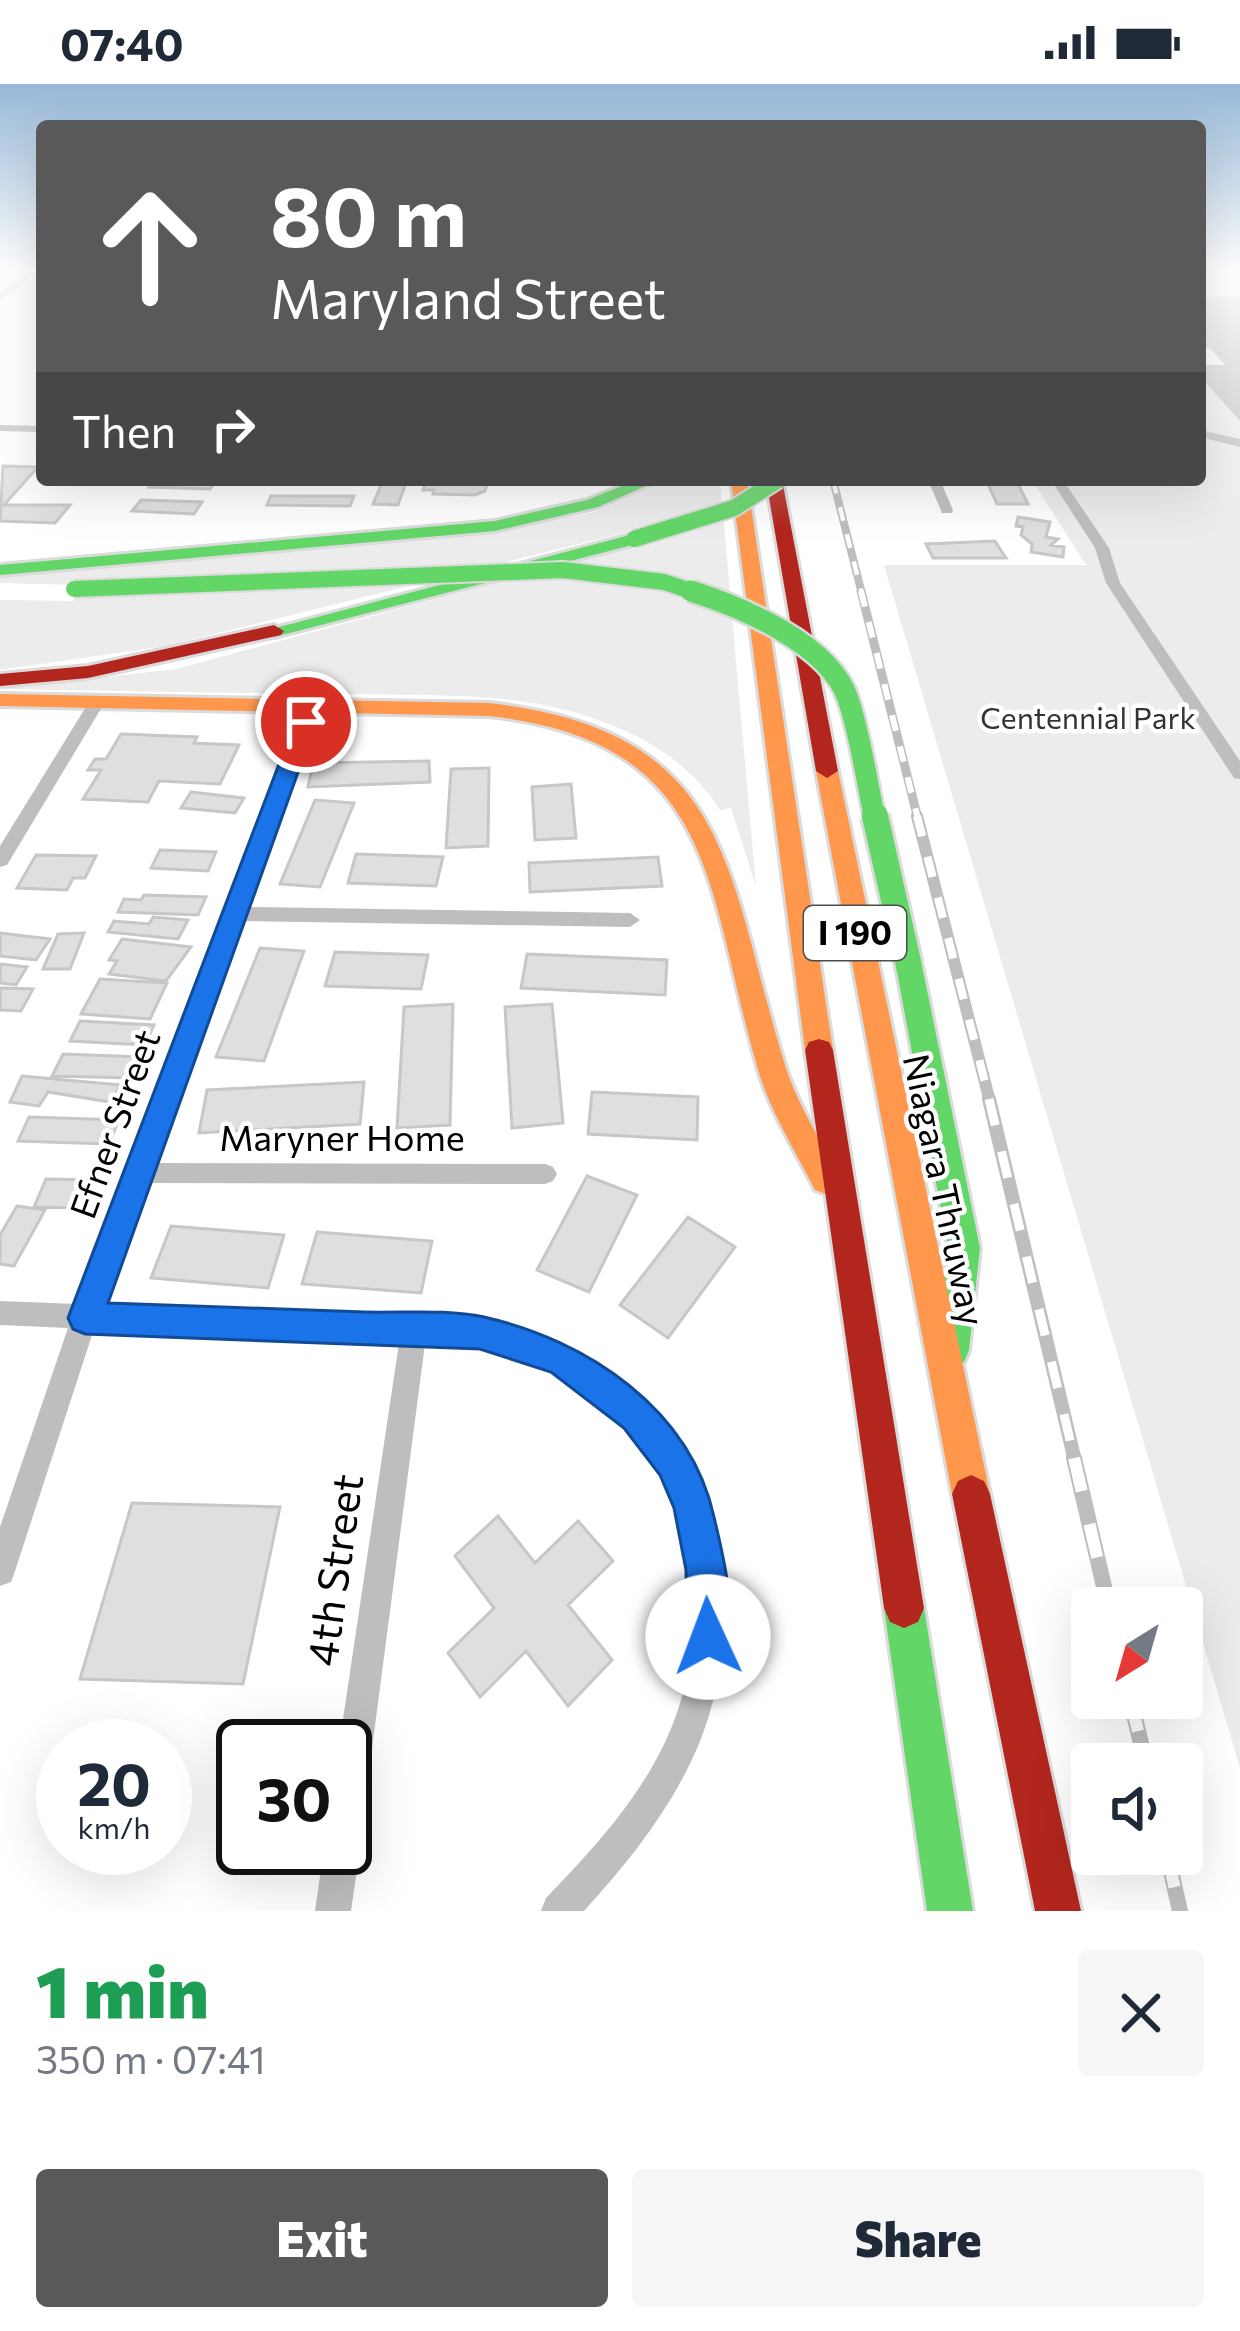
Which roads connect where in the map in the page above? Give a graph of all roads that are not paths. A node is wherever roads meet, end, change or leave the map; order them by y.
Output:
1 (0, 428) edge
2 (36, 429) edge
3 (1206, 434) edge
4 (1240, 443) edge
5 (637, 486) edge
6 (740, 486) edge
7 (767, 486) edge
8 (777, 486) edge
9 (937, 486) edge
10 (1061, 486) edge
11 (947, 510) dead end
12 (0, 570) edge
13 (0, 590) edge
14 (0, 680) edge
15 (0, 700) edge
16 (97, 702) junction
17 (311, 708) junction
18 (1240, 773) edge
19 (0, 861) edge
20 (234, 914) junction
21 (630, 920) dead end
22 (139, 1173) junction
23 (544, 1174) dead end
24 (843, 1215) junction
25 (0, 1313) edge
26 (85, 1318) junction
27 (427, 1329) junction
28 (948, 1383) junction
29 (0, 1571) edge
30 (363, 1719) edge
31 (338, 1875) edge
32 (333, 1911) edge
33 (559, 1911) edge
34 (950, 1911) edge
35 (1058, 1911) edge

1 - 2 street
3 - 4 street
5 - 12 main road
6 - 24 main road, I 190
7 - 14 main road, bridge
8 - 28 main road, Niagara Thruway / I 190
9 - 11 street
10 - 18 street
13 - 28 main road, bridge
15 - 16 main road
16 - 17 main road
16 - 19 street
17 - 20 street, Efner Street
17 - 24 main road
20 - 21 street
20 - 22 street, Efner Street
22 - 23 street, Maryner Home
22 - 26 street, Efner Street
24 - 34 main road, I 190
25 - 26 street
26 - 27 street
26 - 29 street, Efner Street
27 - 30 street, 4th Street
27 - 33 street
28 - 35 main road, Niagara Thruway / I 190
31 - 32 street

